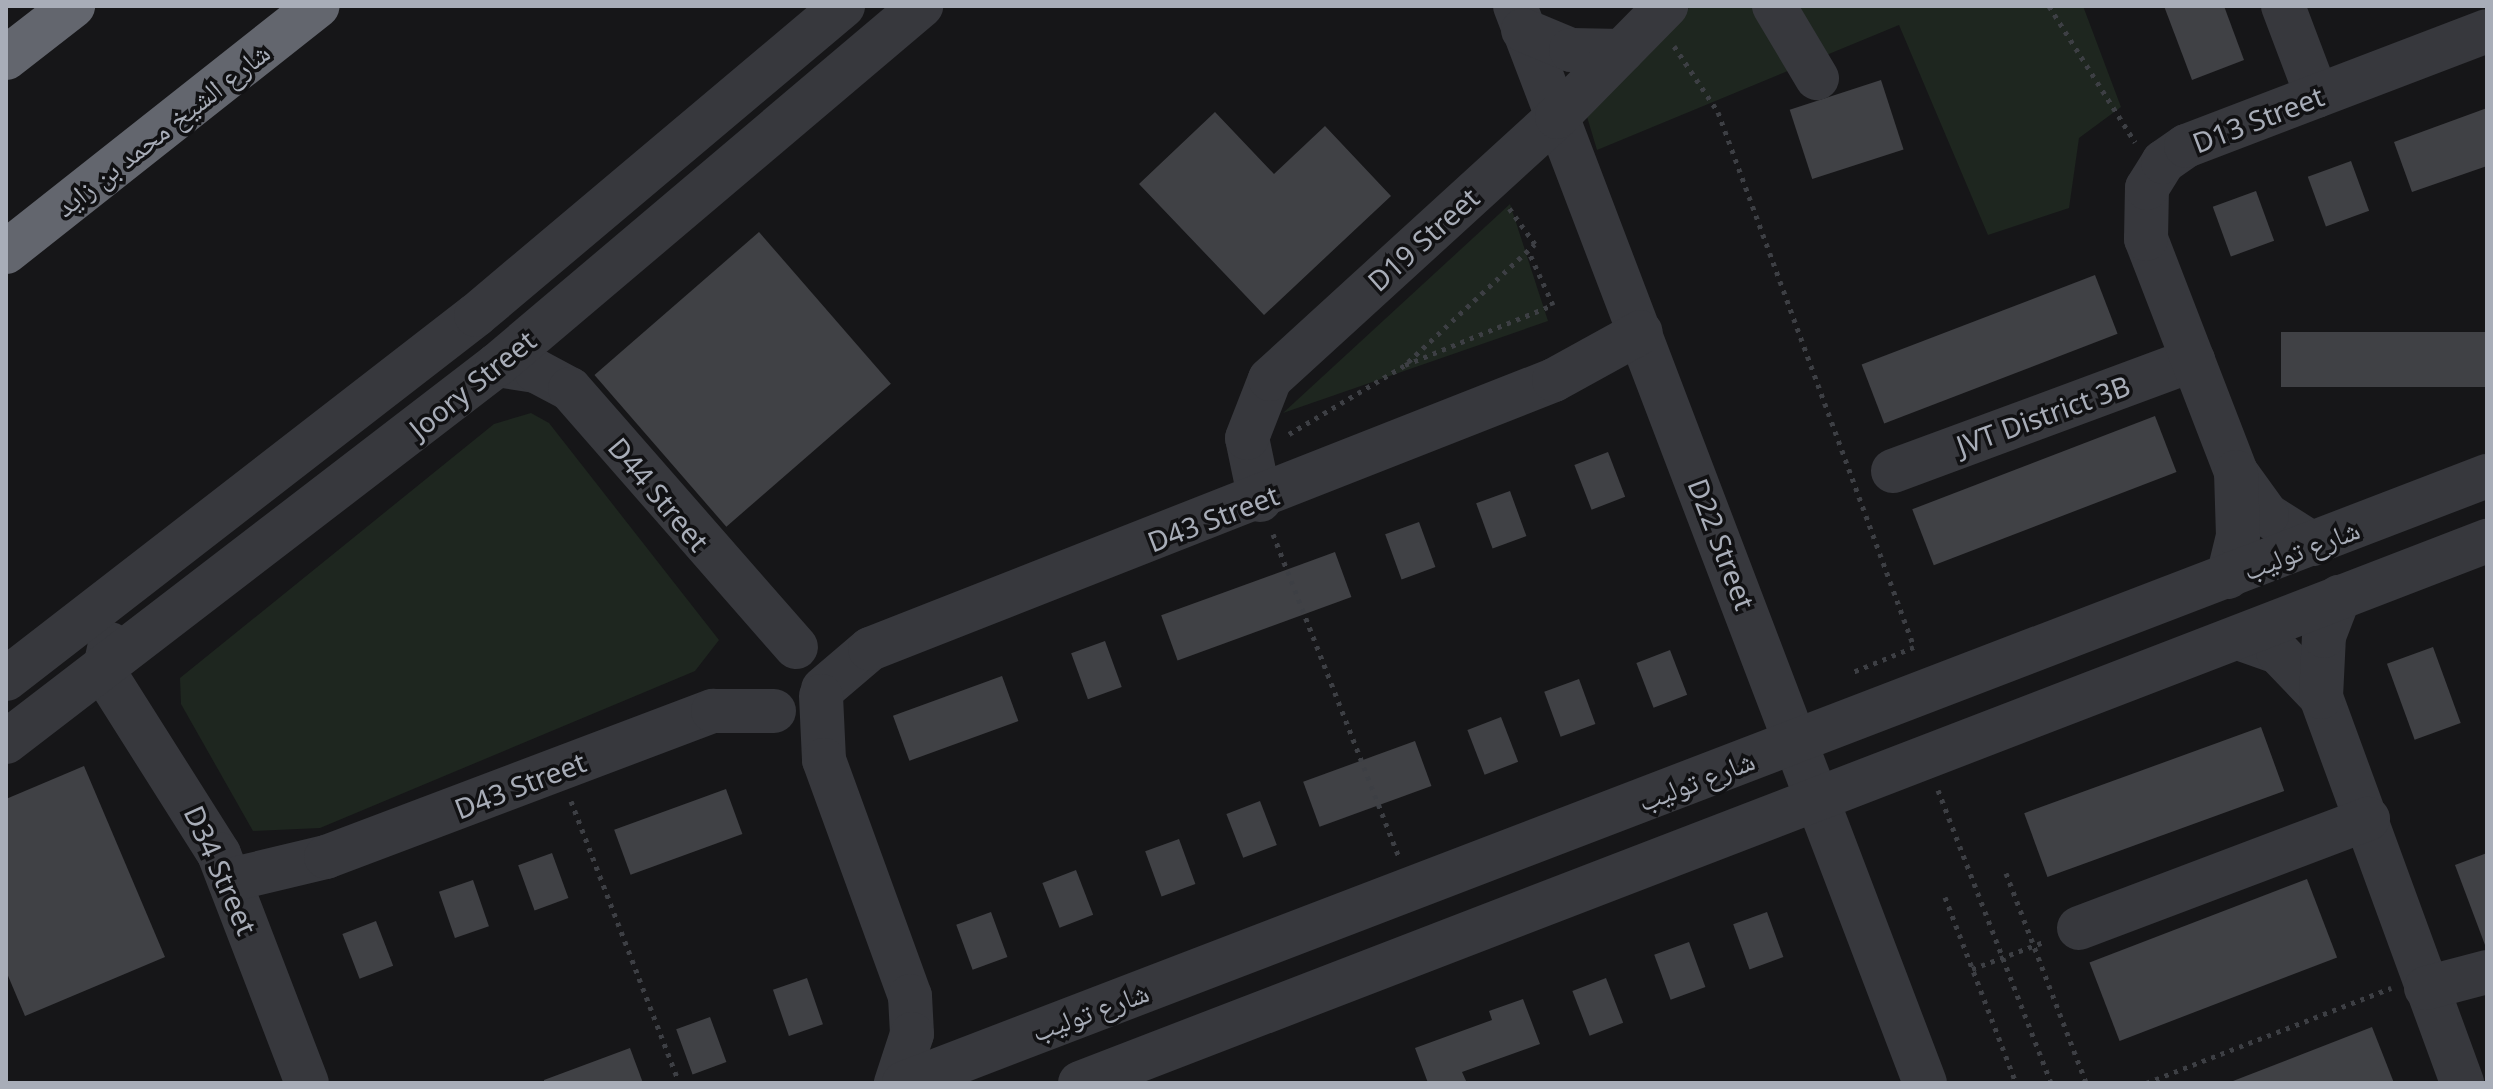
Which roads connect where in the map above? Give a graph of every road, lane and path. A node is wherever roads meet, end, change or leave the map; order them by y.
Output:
1 (73, 6) edge
2 (318, 6) edge
3 (843, 6) edge
4 (921, 6) edge
5 (1774, 6) edge
6 (2049, 6) edge
7 (2283, 6) edge
8 (1519, 18) edge
9 (1646, 26) edge
10 (2487, 31) edge
11 (6, 58) edge
12 (1817, 78) dead end
13 (2317, 96) junction
14 (1557, 117) junction
15 (2154, 173) junction
16 (1478, 188) junction
17 (1528, 250) junction
18 (6, 252) edge
19 (551, 320) junction
20 (1646, 345) junction
21 (2193, 360) junction
22 (497, 365) junction
23 (1405, 365) junction
24 (570, 389) junction
25 (1248, 459) junction
26 (1893, 471) dead end
27 (2236, 472) junction
28 (2487, 476) edge
29 (1260, 500) junction
30 (199, 535) junction
31 (2487, 541) edge
32 (2313, 544) junction
33 (2228, 577) junction
34 (2339, 597) junction
35 (2238, 638) junction
36 (104, 672) junction
37 (1853, 672) dead end
38 (6, 679) edge
39 (790, 680) junction
40 (2321, 697) junction
41 (1797, 741) junction
42 (6, 742) edge
43 (559, 770) junction
44 (1927, 794) dead end
45 (1820, 798) junction
46 (2368, 819) junction
47 (2006, 873) dead end
48 (1412, 891) junction
49 (235, 893) junction
50 (1945, 897) dead end
51 (2079, 928) joint
52 (2033, 945) junction
53 (2003, 957) junction
54 (1972, 969) junction
55 (2487, 972) edge
56 (2487, 988) edge
57 (2428, 993) junction
58 (910, 996) junction
59 (987, 1049) junction
60 (307, 1083) edge
61 (679, 1083) edge
62 (896, 1083) edge
63 (904, 1083) edge
64 (1080, 1083) edge
65 (1925, 1083) edge
66 (2016, 1083) edge
67 (2051, 1083) edge
68 (2086, 1083) edge
69 (2146, 1083) edge
70 (2462, 1083) edge

1 - 11 highway
2 - 18 highway, شارع الشيخ محمد بن زايد
3 - 30 street, Joory Street
4 - 19 street, Joory Street
5 - 12 street
6 - 15 path
7 - 13 street
8 - 9 street
8 - 14 street, D22 Street
9 - 14 street, D19 Street
9 - 37 path
10 - 13 street, D13 Street
13 - 15 street, D13 Street
14 - 16 street, D19 Street
14 - 20 street, D22 Street
15 - 21 street
16 - 17 path
16 - 25 street, D19 Street
17 - 23 path
17 - 23 path
19 - 22 street, Joory Street
19 - 24 street, D44 Street
20 - 29 street, D43 Street
20 - 41 street, D22 Street
21 - 26 street, JVT District 3B
21 - 27 street
22 - 24 street, D44 Street
22 - 36 street, Joory Street
23 - 25 path
24 - 39 street, D44 Street
25 - 29 street, D19 Street
27 - 32 street
27 - 33 street
28 - 32 street, شارع توليب
29 - 39 street, D43 Street
29 - 48 path
30 - 36 street
30 - 38 street, Joory Street
31 - 34 street, شارع توليب
32 - 33 street, شارع توليب
33 - 41 street, شارع توليب
34 - 35 street, شارع توليب
34 - 40 street
35 - 40 street
35 - 45 street, شارع توليب
36 - 42 street, Joory Street
36 - 49 street, D34 Street
39 - 43 street, D43 Street
39 - 58 street, D44 Street
40 - 46 street
41 - 45 street, D22 Street
41 - 48 street, شارع توليب
43 - 49 street, D43 Street
43 - 61 path
44 - 53 path
45 - 64 street, شارع توليب
45 - 65 street, D22 Street
46 - 51 street
46 - 57 street
47 - 52 path
48 - 59 street, شارع توليب
49 - 60 street, D34 Street
50 - 54 path
51 - 52 path
52 - 53 path
52 - 68 path
53 - 54 path
53 - 67 path
54 - 66 path
55 - 57 street
56 - 57 street
57 - 69 path
57 - 70 street
58 - 59 street, D44 Street
58 - 62 street, D44 Street
59 - 63 street, شارع توليب

